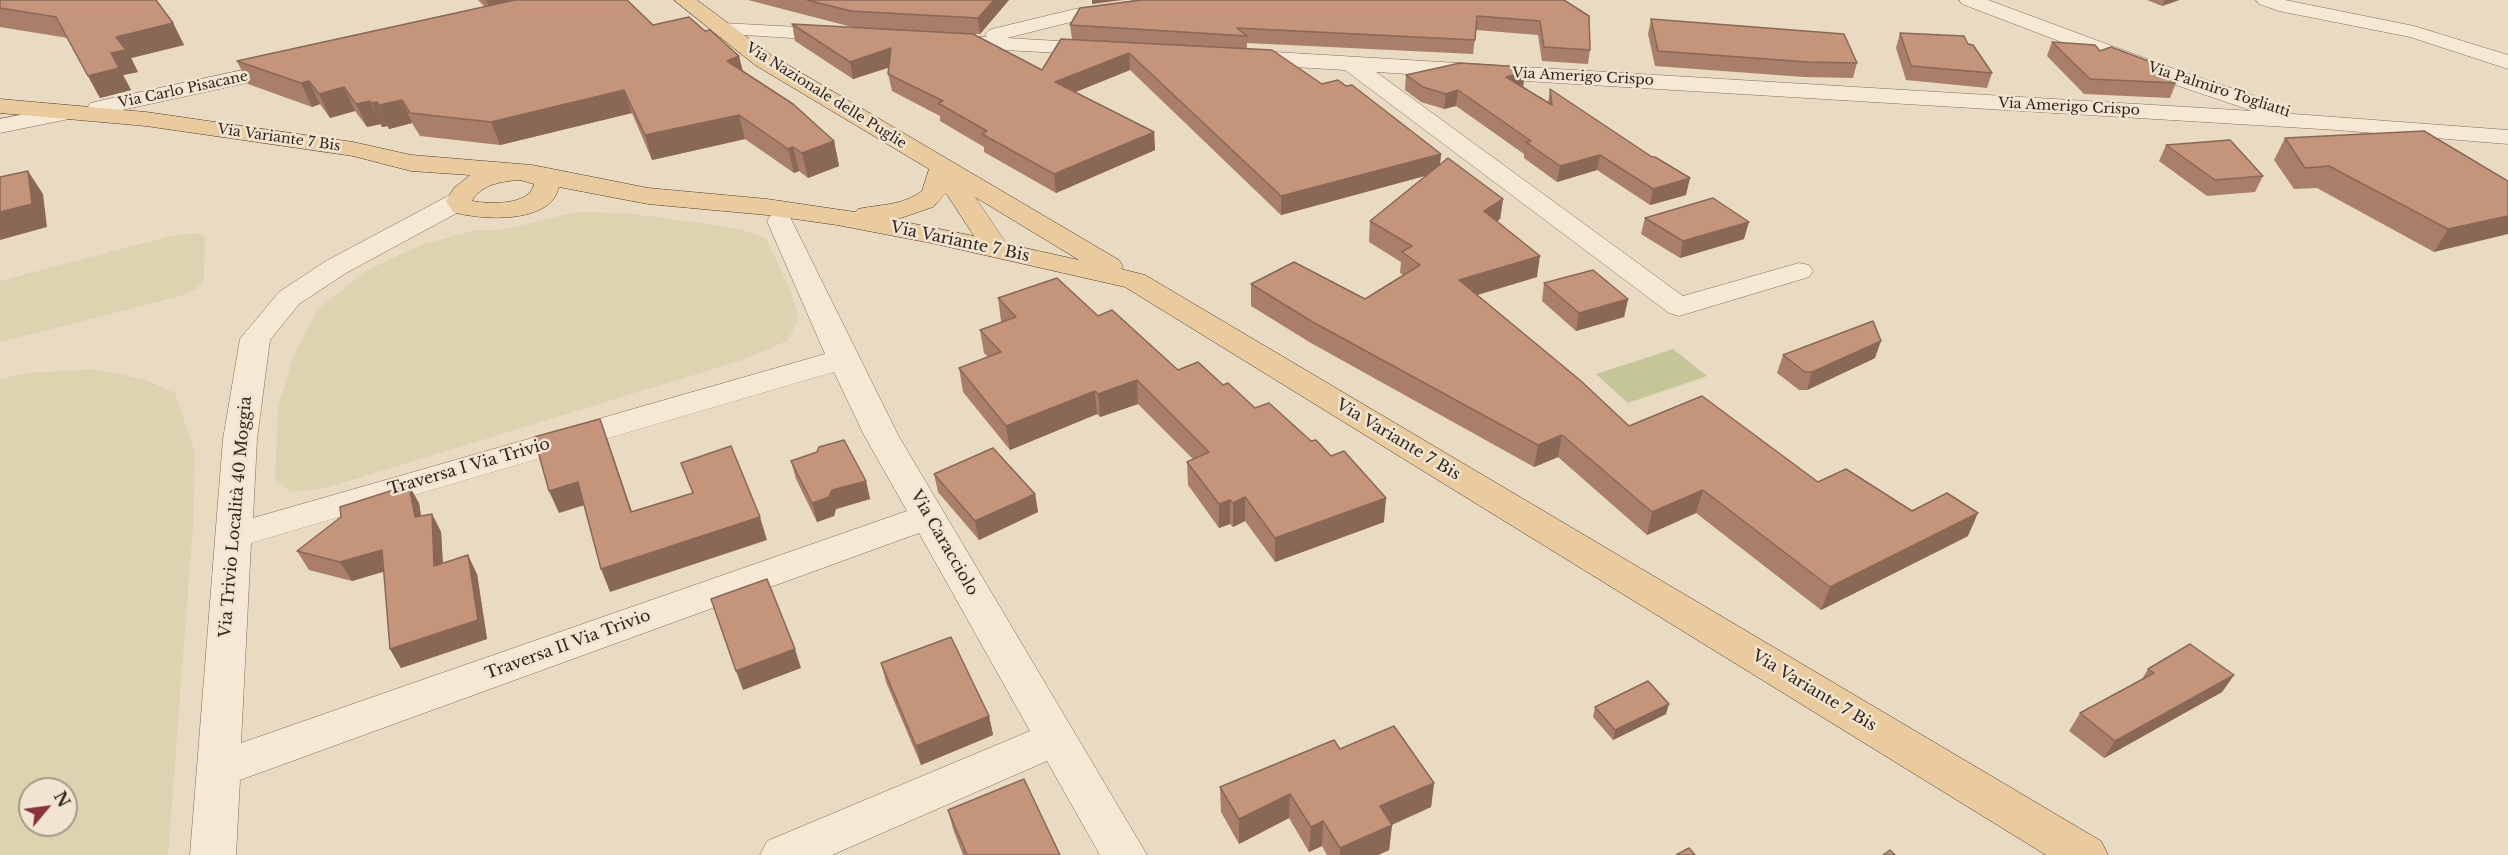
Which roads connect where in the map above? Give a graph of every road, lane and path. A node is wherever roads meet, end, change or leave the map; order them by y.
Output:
1 (684, 0) edge
2 (1183, 0) edge
3 (1969, 0) edge
4 (2266, 0) edge
5 (722, 29) junction
6 (863, 37) edge
7 (922, 40) edge
8 (969, 42) junction
9 (1123, 51) edge
10 (1219, 56) edge
11 (315, 61) edge
12 (2508, 62) edge
13 (1350, 63) junction
14 (99, 108) junction
15 (2, 110) edge
16 (66, 114) joint
17 (146, 119) junction
18 (2337, 123) junction
19 (2508, 137) edge
20 (411, 163) junction
21 (942, 166) junction
22 (531, 174) junction
23 (648, 196) junction
24 (461, 197) junction
25 (503, 211) junction
26 (837, 217) junction
27 (1030, 219) junction
28 (780, 221) dead end
29 (379, 243) junction
30 (997, 250) junction
31 (1799, 271) dead end
32 (1135, 282) junction
33 (843, 359) junction
34 (920, 520) dead end
35 (234, 536) junction
36 (1042, 744) dead end
37 (217, 770) junction
38 (213, 855) edge
39 (783, 855) edge
40 (1124, 855) edge
41 (2085, 855) edge

1 - 5 main road, Via Nazionale delle Puglie
2 - 8 street
3 - 18 street, Via Palmiro Togliatti
4 - 12 street
5 - 6 street
5 - 21 main road, Via Nazionale delle Puglie
7 - 8 street
8 - 9 street
10 - 13 street, Via Amerigo Crispo
11 - 14 street, Via Carlo Pisacane
13 - 18 street, Via Amerigo Crispo
13 - 31 street
14 - 15 main road, Via Variante 7 Bis
14 - 17 main road, Via Variante 7 Bis
15 - 16 street
16 - 17 main road, Via Variante 7 Bis
17 - 20 main road, Via Variante 7 Bis
18 - 19 street
20 - 22 main road, Via Variante 7 Bis
20 - 24 main road, Via Variante 7 Bis
21 - 26 main road
21 - 27 main road, Via Nazionale delle Puglie
21 - 30 main road, Via Nazionale delle Puglie
22 - 23 main road, Via Variante 7 Bis
22 - 24 main road
22 - 25 main road
23 - 25 main road, Via Variante 7 Bis
23 - 26 main road, Via Variante 7 Bis
24 - 25 main road, Via Variante 7 Bis
24 - 29 street, Via Trivio Località 40 Moggia
25 - 29 street, Via Trivio Località 40 Moggia
26 - 30 main road, Via Variante 7 Bis
27 - 30 main road
27 - 32 main road, Via Nazionale delle Puglie
28 - 33 street, Via Caracciolo
29 - 35 street, Via Trivio Località 40 Moggia
30 - 32 main road, Via Variante 7 Bis
32 - 41 main road, Via Variante 7 Bis
33 - 35 street, Traversa I Via Trivio
33 - 40 street, Via Caracciolo
34 - 37 street, Traversa II Via Trivio
35 - 37 street, Via Trivio Località 40 Moggia
36 - 39 street
37 - 38 street, Via Trivio Località 40 Moggia

